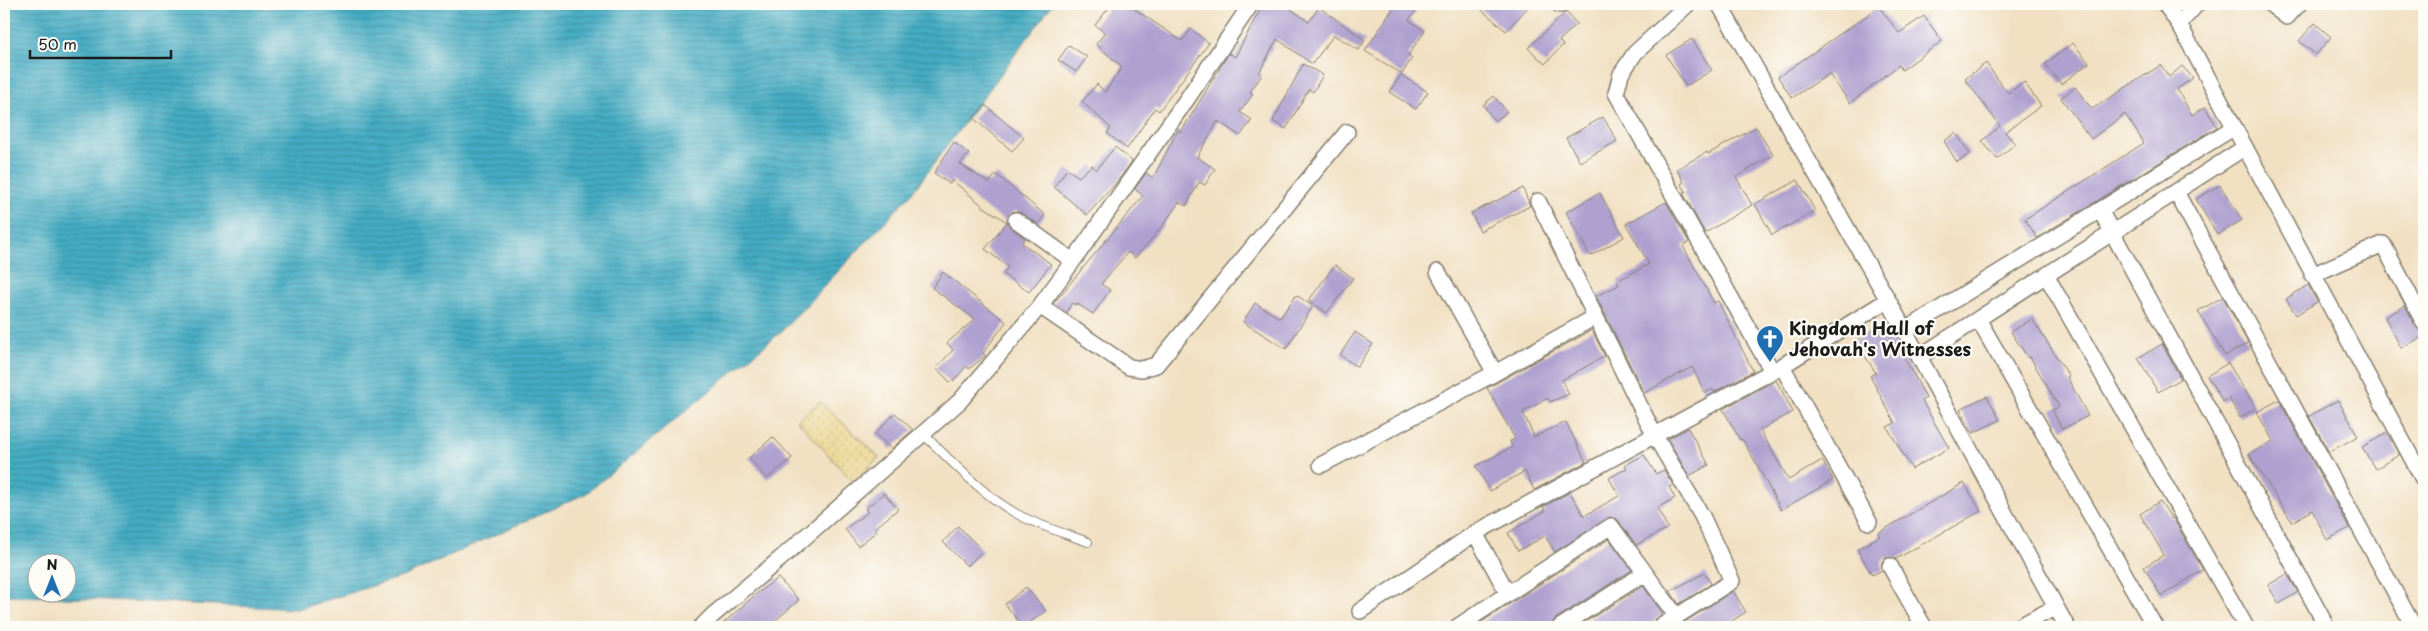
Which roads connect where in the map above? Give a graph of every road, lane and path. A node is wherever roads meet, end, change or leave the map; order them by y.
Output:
1 (1251, 4) edge
2 (1688, 4) edge
3 (1718, 4) edge
4 (2165, 4) edge
5 (2197, 4) edge
6 (2270, 4) edge
7 (2299, 4) edge
8 (2178, 24) junction
9 (2233, 128) junction
10 (1348, 132) dead end
11 (2244, 148) junction
12 (2176, 192) junction
13 (1538, 201) dead end
14 (2100, 210) junction
15 (1016, 220) dead end
16 (2112, 233) junction
17 (1073, 261) junction
18 (1438, 272) dead end
19 (2312, 274) junction
20 (2046, 276) junction
21 (1888, 300) junction
22 (1040, 306) junction
23 (1595, 317) junction
24 (1978, 319) junction
25 (2424, 323) edge
26 (1904, 331) junction
27 (1919, 357) junction
28 (1777, 369) junction
29 (1495, 373) junction
30 (923, 434) junction
31 (1655, 436) junction
32 (1321, 464) dead end
33 (2424, 481) edge
34 (1869, 522) dead end
35 (1475, 533) junction
36 (1088, 542) dead end
37 (1890, 566) dead end
38 (1645, 573) junction
39 (1508, 594) junction
40 (2056, 607) junction
41 (1360, 611) dead end
42 (1677, 617) junction
43 (701, 627) edge
44 (1457, 627) edge
45 (1560, 627) edge
46 (1660, 627) edge
47 (1924, 627) edge
48 (2018, 627) edge
49 (2067, 627) edge
50 (2155, 627) edge
51 (2246, 627) edge
52 (2327, 627) edge
53 (2414, 627) edge

1 - 17 street
2 - 28 street
3 - 21 street
4 - 8 street
5 - 8 street
6 - 7 street
8 - 9 street
9 - 11 street
9 - 14 street
10 - 22 street
11 - 12 street
11 - 19 street
12 - 16 street
12 - 53 street
13 - 23 street
14 - 16 street
14 - 26 street
15 - 17 street
16 - 20 street
16 - 52 street
17 - 22 street
18 - 29 street
19 - 25 street
19 - 33 street
20 - 24 street
20 - 51 street
21 - 26 street
21 - 28 street
22 - 30 street
23 - 29 street
23 - 31 street
24 - 27 street
24 - 50 street
26 - 27 street
27 - 40 street
28 - 31 street
28 - 34 street
29 - 32 street
30 - 36 lane
30 - 43 street
31 - 35 street
31 - 42 street
35 - 39 street
35 - 41 street
37 - 47 street
38 - 39 street
38 - 42 street
38 - 45 street
39 - 44 street
40 - 48 street
40 - 49 street
42 - 46 street

